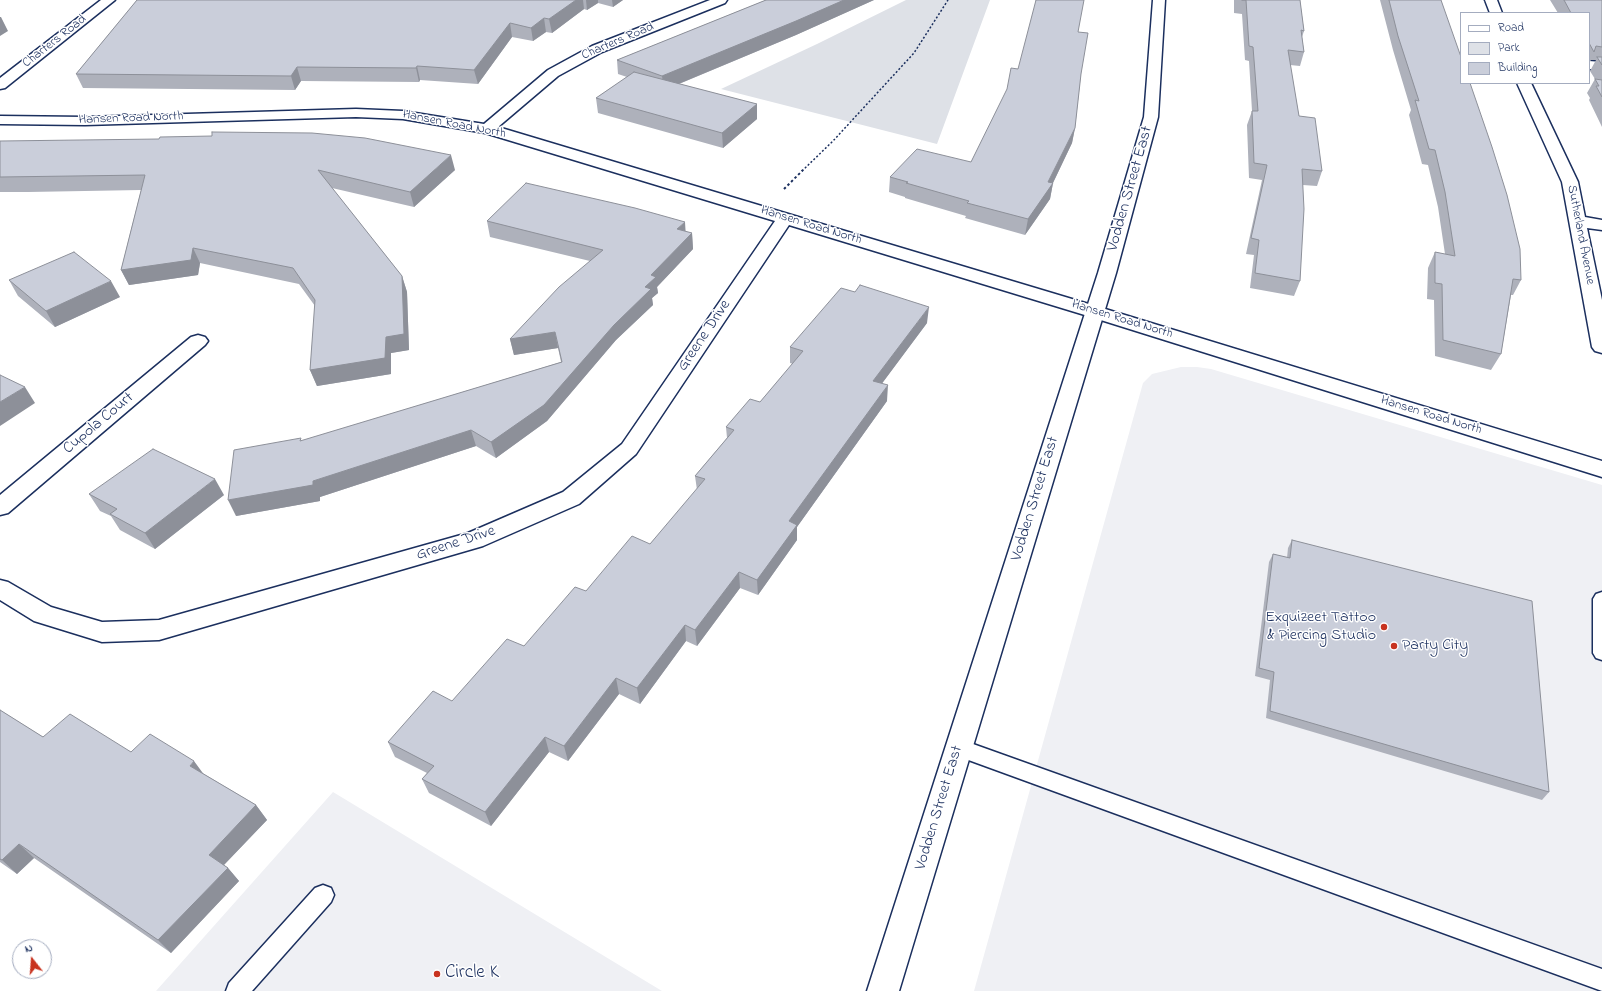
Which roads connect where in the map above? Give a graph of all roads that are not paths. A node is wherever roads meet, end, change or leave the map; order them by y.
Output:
1 (109, 0) edge
2 (721, 0) edge
3 (1159, 0) edge
4 (1491, 0) edge
5 (1496, 12) edge
6 (1590, 65) edge
7 (1602, 66) edge
8 (1524, 84) edge
9 (0, 85) edge
10 (0, 120) edge
11 (487, 129) junction
12 (785, 218) junction
13 (1578, 220) junction
14 (1602, 225) edge
15 (1095, 312) junction
16 (198, 341) dead end
17 (1602, 347) edge
18 (1602, 469) edge
19 (0, 507) edge
20 (0, 589) edge
21 (1602, 599) edge
22 (1602, 653) edge
23 (959, 748) junction
24 (323, 895) dead end
25 (1602, 980) edge
26 (237, 991) edge
27 (882, 991) edge

1 - 9 street, Charters Road
2 - 11 street, Charters Road
3 - 15 street, Vodden Street East
4 - 5 street
6 - 7 street
8 - 13 street, Sutherland Avenue
10 - 11 street, Hansen Road North
11 - 12 street, Hansen Road North
12 - 15 street, Hansen Road North
12 - 20 street, Greene Drive
13 - 14 street
13 - 17 street, Sutherland Avenue
15 - 18 street, Hansen Road North
15 - 23 street, Vodden Street East
16 - 19 street, Cupola Court
21 - 22 lane
23 - 25 lane
23 - 27 street, Vodden Street East
24 - 26 lane

